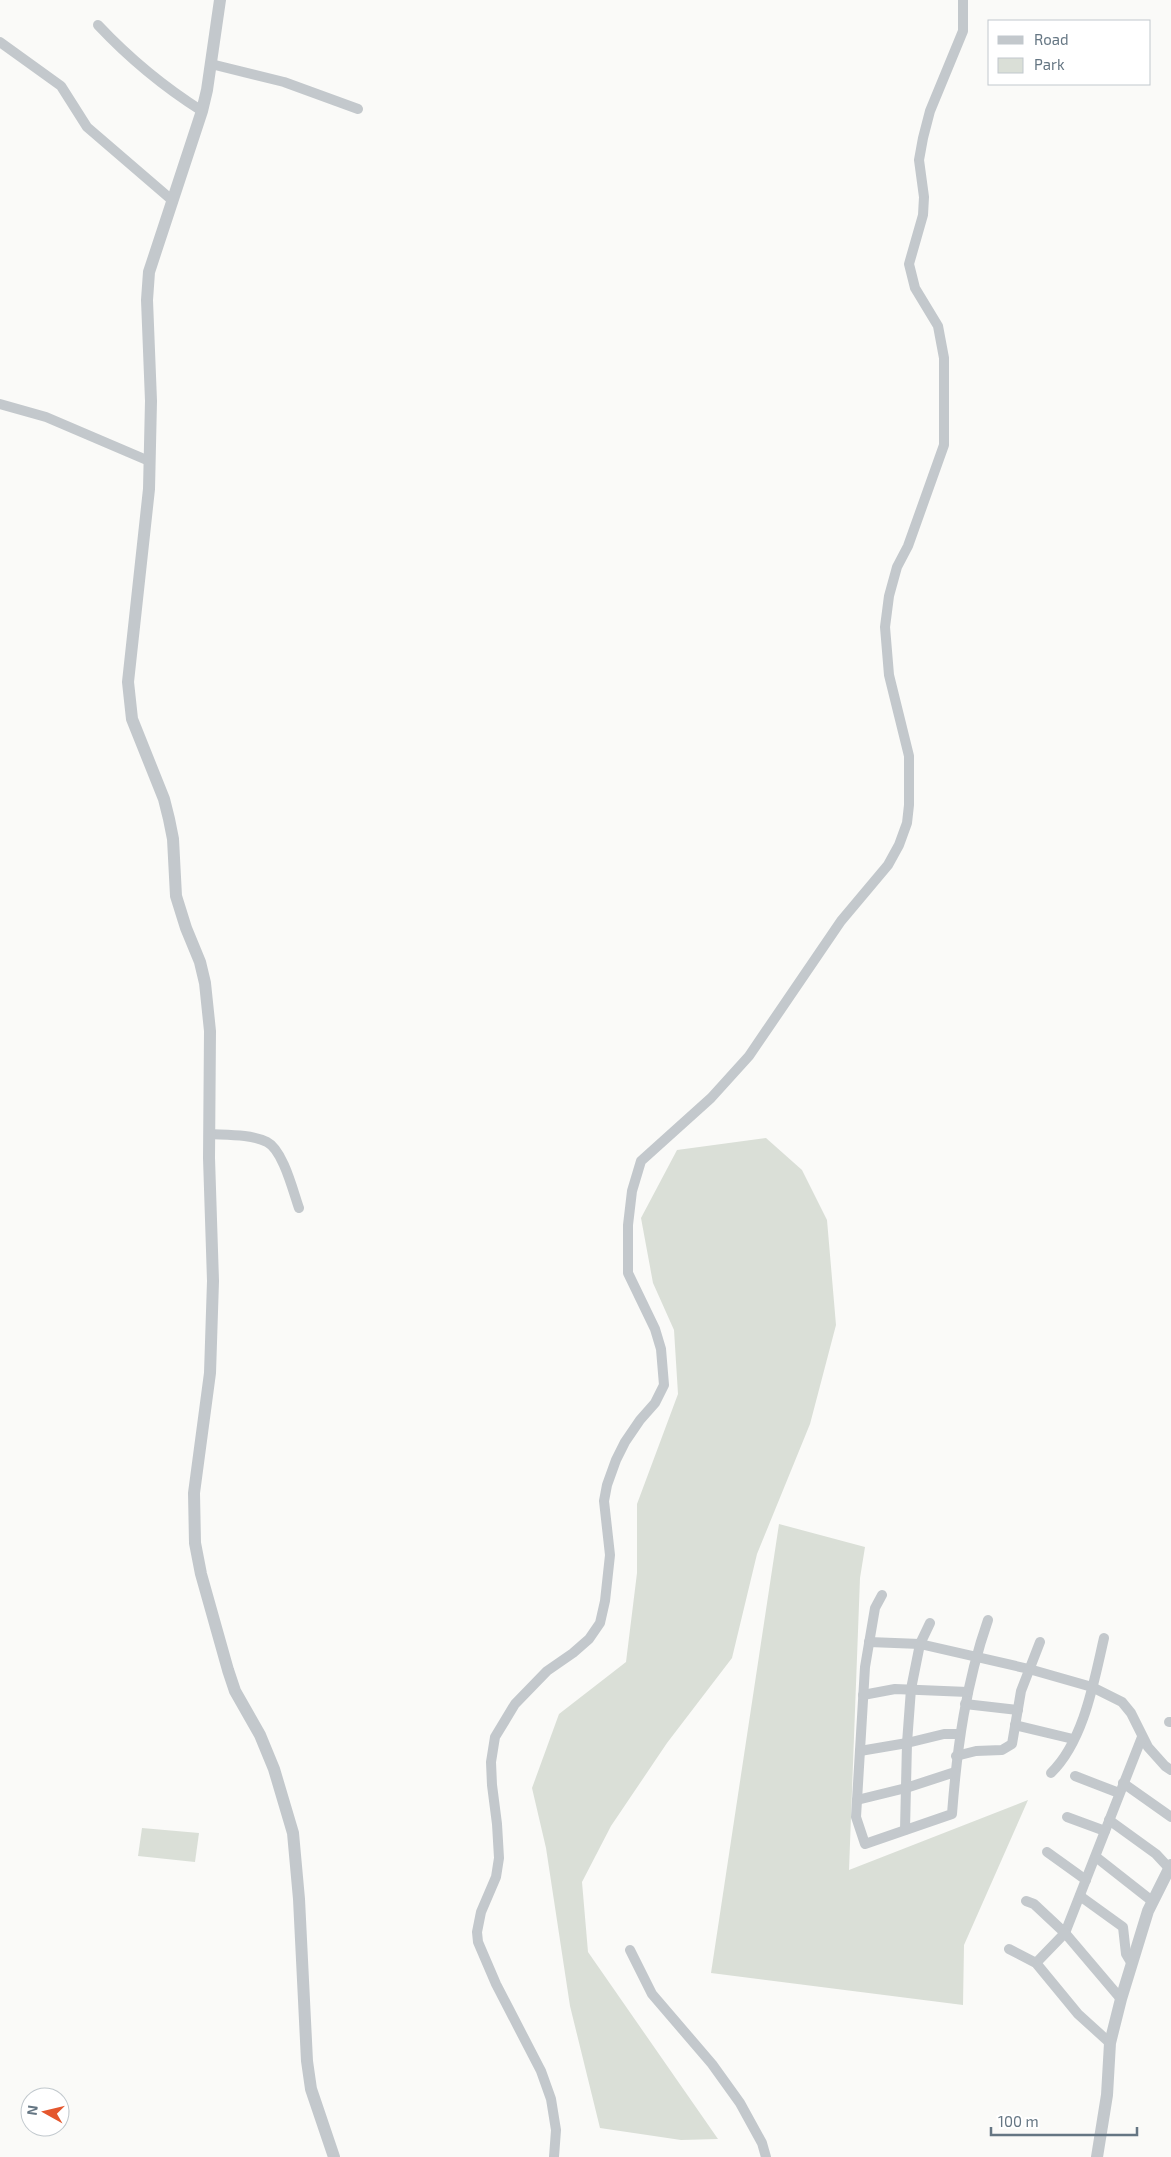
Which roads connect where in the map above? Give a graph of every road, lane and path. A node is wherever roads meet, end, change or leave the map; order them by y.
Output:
1 (220, 0) edge
2 (963, 0) edge
3 (98, 25) dead end
4 (0, 42) edge
5 (211, 64) junction
6 (358, 109) dead end
7 (202, 111) junction
8 (173, 201) junction
9 (0, 404) edge
10 (149, 460) junction
11 (209, 1134) junction
12 (300, 1208) dead end
13 (882, 1595) dead end
14 (988, 1620) dead end
15 (930, 1623) dead end
16 (1104, 1638) dead end
17 (870, 1642) junction
18 (1040, 1642) dead end
19 (920, 1644) junction
20 (975, 1658) junction
21 (1028, 1669) junction
22 (1092, 1687) junction
23 (911, 1689) junction
24 (968, 1692) junction
25 (864, 1695) junction
26 (965, 1704) junction
27 (1018, 1710) junction
28 (1015, 1725) junction
29 (960, 1734) junction
30 (1142, 1737) junction
31 (1073, 1739) junction
32 (907, 1743) junction
33 (860, 1751) junction
34 (956, 1756) junction
35 (1171, 1770) edge
36 (955, 1772) junction
37 (1051, 1773) dead end
38 (1075, 1776) dead end
39 (906, 1788) junction
40 (1121, 1788) junction
41 (857, 1800) junction
42 (1067, 1817) dead end
43 (1171, 1818) edge
44 (1109, 1820) junction
45 (906, 1830) junction
46 (1105, 1831) junction
47 (1046, 1852) dead end
48 (1096, 1857) junction
49 (1170, 1867) edge
50 (1086, 1880) junction
51 (1080, 1896) junction
52 (1026, 1901) dead end
53 (1152, 1901) junction
54 (1065, 1933) junction
55 (1010, 1949) dead end
56 (630, 1950) dead end
57 (1036, 1963) junction
58 (1132, 1964) junction
59 (1121, 1999) junction
60 (1110, 2043) junction
61 (334, 2157) edge
62 (554, 2157) edge
63 (766, 2157) edge
64 (1097, 2157) edge

1 - 5 street
2 - 62 street
3 - 7 street
4 - 8 street
5 - 6 street
5 - 7 street
7 - 8 street
8 - 10 street
9 - 10 street
10 - 11 street
11 - 12 street
11 - 61 street
13 - 17 street
14 - 20 street
15 - 19 street
16 - 22 street
17 - 19 street
17 - 25 street
18 - 21 street
19 - 20 street
19 - 23 street
20 - 21 street
20 - 24 street
21 - 22 street
21 - 27 street
22 - 30 street
22 - 31 street
23 - 24 street
23 - 25 street
23 - 32 street
24 - 26 street
25 - 33 street
26 - 27 street
26 - 29 street
27 - 28 street
28 - 31 street
28 - 34 street
29 - 32 street
29 - 34 street
30 - 35 street
30 - 40 street
31 - 37 street
32 - 33 street
32 - 39 street
33 - 41 street
34 - 36 street
36 - 39 street
36 - 45 street
38 - 40 street
39 - 41 street
39 - 45 street
40 - 43 street
40 - 44 street
41 - 45 street
42 - 46 street
44 - 46 street
44 - 49 street
46 - 48 street
47 - 50 street
48 - 50 street
48 - 53 street
49 - 53 street
50 - 51 street
51 - 54 street
51 - 58 street
52 - 54 street
53 - 58 street
54 - 57 street
54 - 59 street
55 - 57 street
56 - 63 street
57 - 60 street
58 - 59 street
59 - 60 street
60 - 64 street

